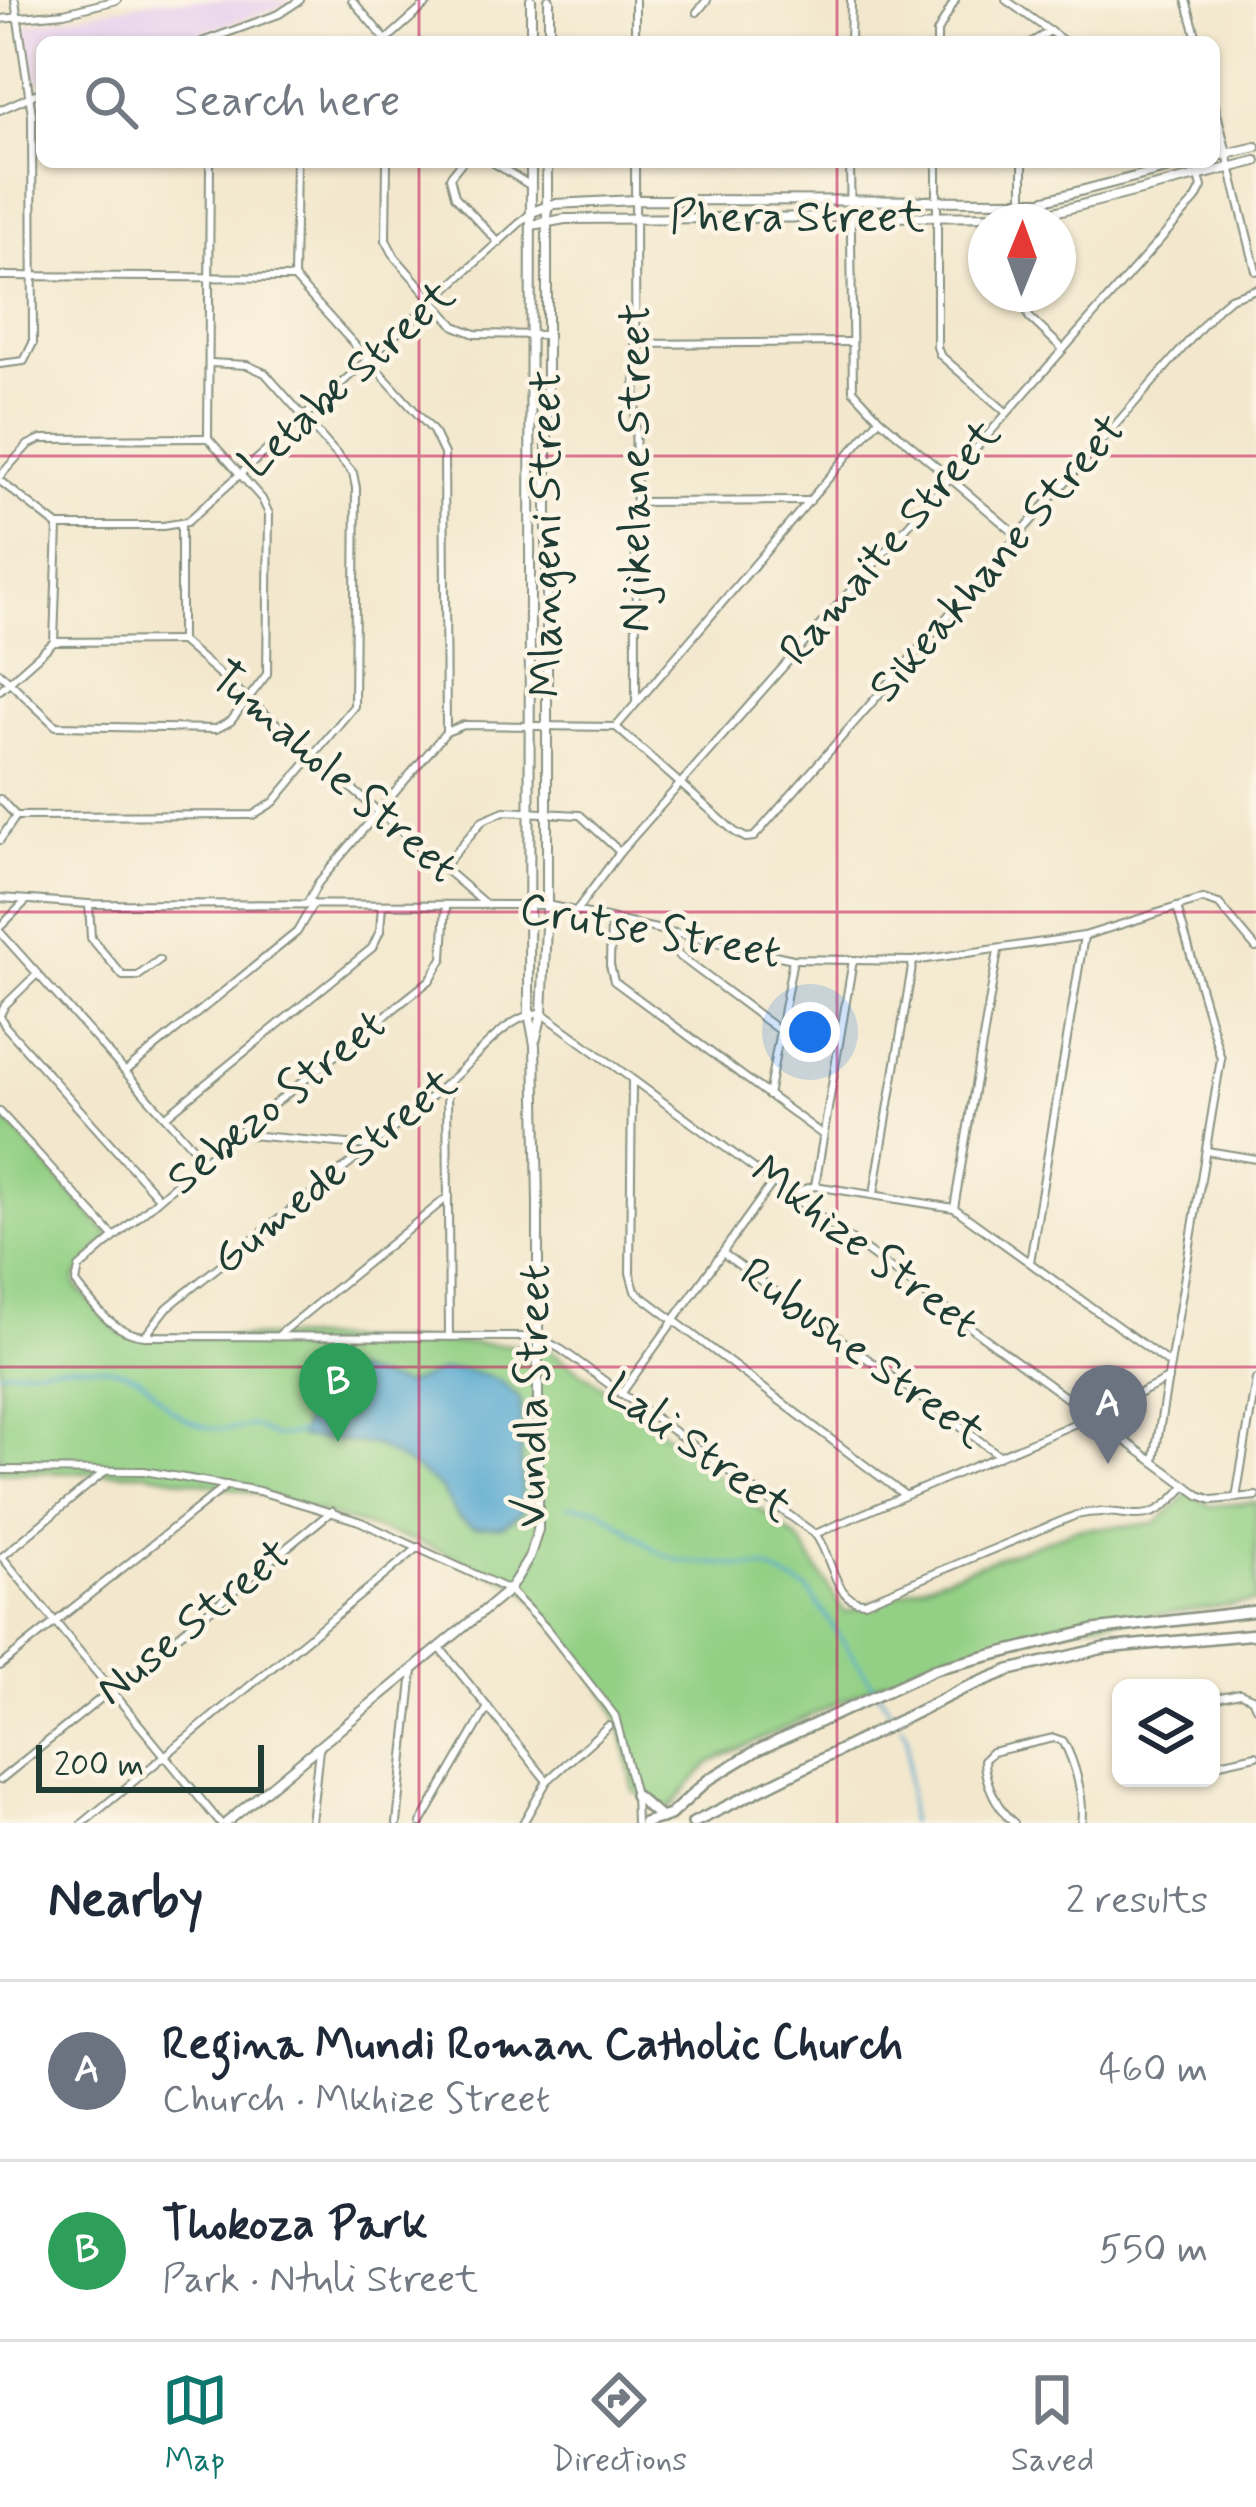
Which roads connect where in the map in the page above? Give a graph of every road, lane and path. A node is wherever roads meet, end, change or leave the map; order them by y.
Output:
1 (15, 0) edge
2 (117, 0) edge
3 (300, 0) edge
4 (352, 0) edge
5 (430, 0) edge
6 (531, 0) edge
7 (549, 0) edge
8 (635, 0) edge
9 (707, 0) edge
10 (850, 0) edge
11 (955, 0) edge
12 (1006, 0) edge
13 (1186, 0) edge
14 (697, 12) dead end
15 (18, 18) junction
16 (0, 19) edge
17 (1050, 31) junction
18 (220, 36) edge
19 (382, 36) edge
20 (391, 36) edge
21 (531, 36) edge
22 (549, 36) edge
23 (635, 36) edge
24 (850, 36) edge
25 (937, 36) edge
26 (1042, 36) edge
27 (1057, 36) edge
28 (1196, 36) edge
29 (36, 93) edge
30 (31, 95) junction
31 (0, 110) edge
32 (1220, 125) edge
33 (1256, 147) edge
34 (1227, 154) junction
35 (1220, 156) edge
36 (1256, 161) edge
37 (1230, 167) junction
38 (210, 168) edge
39 (296, 168) edge
40 (387, 168) edge
41 (457, 168) edge
42 (502, 168) edge
43 (531, 168) edge
44 (547, 168) edge
45 (635, 168) edge
46 (850, 168) edge
47 (937, 168) edge
48 (1023, 168) edge
49 (1170, 168) edge
50 (1196, 168) edge
51 (1198, 176) junction
52 (531, 186) junction
53 (635, 200) junction
54 (850, 200) junction
55 (937, 200) junction
56 (1023, 202) junction
57 (546, 205) junction
58 (1076, 210) edge
59 (532, 212) junction
60 (850, 217) junction
61 (635, 218) junction
62 (937, 218) junction
63 (968, 219) edge
64 (546, 221) junction
65 (532, 225) junction
66 (513, 231) junction
67 (499, 243) junction
68 (1256, 271) edge
69 (0, 276) edge
70 (32, 277) junction
71 (294, 278) junction
72 (211, 279) junction
73 (1256, 289) edge
74 (434, 302) junction
75 (1026, 312) edge
76 (532, 335) junction
77 (546, 335) junction
78 (850, 342) junction
79 (636, 344) junction
80 (1064, 349) junction
81 (370, 361) junction
82 (210, 363) junction
83 (0, 364) edge
84 (1006, 412) junction
85 (306, 418) junction
86 (879, 418) junction
87 (208, 439) junction
88 (242, 476) junction
89 (948, 477) junction
90 (0, 479) edge
91 (810, 501) junction
92 (636, 502) junction
93 (181, 524) junction
94 (58, 526) junction
95 (1018, 536) junction
96 (181, 641) junction
97 (54, 642) junction
98 (0, 673) edge
99 (8, 682) junction
100 (0, 689) edge
101 (249, 700) junction
102 (636, 701) junction
103 (531, 726) junction
104 (547, 726) junction
105 (616, 727) junction
106 (446, 732) junction
107 (314, 755) junction
108 (682, 785) junction
109 (0, 799) edge
110 (378, 810) junction
111 (529, 811) junction
112 (546, 811) junction
113 (16, 816) junction
114 (0, 840) edge
115 (620, 852) junction
116 (442, 867) junction
117 (0, 898) edge
118 (25, 902) junction
119 (89, 904) junction
120 (310, 904) junction
121 (485, 904) junction
122 (531, 904) junction
123 (382, 905) junction
124 (446, 905) junction
125 (547, 905) junction
126 (1177, 907) junction
127 (576, 911) junction
128 (611, 921) junction
129 (0, 930) edge
130 (673, 936) junction
131 (1084, 937) junction
132 (1256, 948) edge
133 (998, 951) junction
134 (793, 959) junction
135 (159, 960) dead end
136 (853, 961) junction
137 (913, 961) junction
138 (38, 974) junction
139 (529, 1013) junction
140 (542, 1013) junction
141 (0, 1016) edge
142 (780, 1031) junction
143 (535, 1045) junction
144 (125, 1071) junction
145 (632, 1077) junction
146 (446, 1084) junction
147 (768, 1096) junction
148 (0, 1112) edge
149 (166, 1116) junction
150 (238, 1134) junction
151 (823, 1135) junction
152 (370, 1146) junction
153 (1207, 1151) junction
154 (1256, 1159) edge
155 (204, 1160) junction
156 (773, 1181) junction
157 (815, 1186) junction
158 (789, 1194) junction
159 (874, 1194) junction
160 (449, 1196) junction
161 (159, 1198) junction
162 (954, 1208) junction
163 (114, 1237) junction
164 (724, 1254) junction
165 (1030, 1262) junction
166 (674, 1322) junction
167 (449, 1335) junction
168 (145, 1336) junction
169 (277, 1337) junction
170 (539, 1337) junction
171 (1170, 1364) junction
172 (1168, 1378) junction
173 (1256, 1379) edge
174 (621, 1394) junction
175 (1092, 1416) junction
176 (999, 1455) junction
177 (1154, 1461) junction
178 (0, 1470) edge
179 (106, 1470) junction
180 (228, 1484) junction
181 (1186, 1485) junction
182 (902, 1494) junction
183 (1256, 1496) edge
184 (1236, 1498) junction
185 (332, 1511) junction
186 (815, 1534) junction
187 (419, 1546) junction
188 (1, 1558) edge
189 (509, 1590) junction
190 (1256, 1611) edge
191 (54, 1622) junction
192 (1256, 1634) edge
193 (440, 1648) junction
194 (0, 1666) edge
195 (413, 1671) junction
196 (110, 1691) junction
197 (1220, 1698) edge
198 (488, 1707) junction
199 (1256, 1708) edge
200 (608, 1726) dead end
201 (319, 1748) junction
202 (1256, 1755) edge
203 (163, 1756) junction
204 (1220, 1764) edge
205 (0, 1780) edge
206 (547, 1780) junction
207 (635, 1795) junction
208 (703, 1820) edge
209 (655, 1821) edge
210 (83, 1823) edge
211 (223, 1823) edge
212 (311, 1823) edge
213 (397, 1823) edge
214 (421, 1823) edge
215 (523, 1823) edge
216 (1014, 1823) edge
217 (1082, 1823) edge

1 - 15 street
2 - 15 street
3 - 18 street
4 - 19 street
5 - 20 street
6 - 21 street
7 - 22 street
8 - 23 street
9 - 14 street
10 - 24 street
11 - 25 street
12 - 17 street
13 - 28 street
15 - 16 street
15 - 30 street
17 - 26 street
17 - 27 street
29 - 30 street
30 - 31 street
30 - 70 street
32 - 34 street
33 - 34 street
34 - 35 street
34 - 37 street
36 - 37 street, Phera Street
37 - 51 street, Phera Street
37 - 68 street
38 - 72 street
39 - 71 street
40 - 74 street
41 - 67 street
42 - 52 street
43 - 52 street, Mlangeni Street
44 - 57 street, Mlangeni Street
45 - 53 street, Njikelane Street
46 - 54 street
47 - 55 street
48 - 56 street
49 - 56 street, Phera Street
50 - 51 street
51 - 58 street, Phera Street
51 - 80 street, Ramaite Street
52 - 59 street, Mlangeni Street
53 - 54 street, Phera Street
53 - 57 street, Phera Street
53 - 61 street, Njikelane Street
54 - 55 street, Phera Street
54 - 60 street
55 - 56 street, Phera Street
55 - 62 street
57 - 59 street
57 - 64 street, Mlangeni Street
59 - 65 street, Mlangeni Street
59 - 66 street, Letabe Street
60 - 61 street, Phera Street
60 - 62 street, Phera Street
60 - 78 street
61 - 64 street, Phera Street
61 - 79 street, Njikelane Street
62 - 63 street, Phera Street
62 - 84 street
64 - 65 street, Phera Street
64 - 77 street, Mlangeni Street
65 - 66 street, Letabe Street
65 - 76 street, Mlangeni Street
66 - 67 street, Letabe Street
67 - 74 street, Letabe Street
69 - 70 street
70 - 72 street
70 - 83 street
71 - 72 street
71 - 81 street
72 - 82 street
73 - 95 street, Sikeakhane Street
74 - 76 street
74 - 81 street, Letabe Street
75 - 80 street
76 - 77 street
76 - 103 street, Mlangeni Street
77 - 104 street, Mlangeni Street
78 - 79 street
78 - 86 street
79 - 92 street, Njikelane Street
80 - 84 street, Ramaite Street
81 - 85 street, Letabe Street
81 - 106 street
82 - 85 street
82 - 87 street
84 - 89 street, Ramaite Street
85 - 88 street, Letabe Street
85 - 107 street
86 - 89 street
86 - 91 street
87 - 88 street
87 - 90 street
88 - 93 street, Letabe Street
88 - 101 street
89 - 95 street
89 - 108 street, Ramaite Street
90 - 94 street
91 - 92 street
91 - 102 street
92 - 102 street, Njikelane Street
93 - 94 street
93 - 96 street
94 - 97 street
95 - 108 street, Sikeakhane Street
96 - 97 street
96 - 101 street, Tumahole Street
97 - 99 street
98 - 99 street
99 - 100 street
99 - 101 street
101 - 107 street, Tumahole Street
102 - 105 street
103 - 104 street
103 - 106 street
103 - 111 street, Mlangeni Street
104 - 105 street
104 - 112 street, Mlangeni Street
105 - 108 street
106 - 110 street
107 - 110 street, Tumahole Street
107 - 113 street
108 - 115 street, Ramaite Street
109 - 113 street
110 - 116 street, Tumahole Street
110 - 120 street
111 - 112 street
111 - 116 street
111 - 122 street, Mlangeni Street
112 - 115 street
112 - 125 street, Mlangeni Street
113 - 114 street
115 - 127 street, Ramaite Street
116 - 121 street, Tumahole Street
117 - 118 street, Crutse Street
118 - 119 street, Crutse Street
118 - 129 street
119 - 120 street, Crutse Street
119 - 135 street
120 - 123 street, Crutse Street
120 - 144 street
121 - 122 street, Crutse Street
121 - 124 street, Crutse Street
122 - 125 street, Crutse Street
122 - 139 street, Vundla Street
123 - 124 street, Crutse Street
123 - 149 street
124 - 150 street, Sebezo Street
125 - 127 street, Crutse Street
125 - 140 street, Vundla Street
126 - 131 street, Crutse Street
126 - 132 street, Crutse Street
126 - 153 street
127 - 128 street, Crutse Street
128 - 130 street, Crutse Street
128 - 147 street
129 - 138 street
130 - 134 street, Crutse Street
130 - 142 street
131 - 133 street, Crutse Street
131 - 165 street
133 - 137 street, Crutse Street
133 - 162 street
134 - 136 street, Crutse Street
134 - 142 street
136 - 137 street, Crutse Street
136 - 151 street
137 - 159 street
138 - 141 street
138 - 144 street
139 - 140 street
139 - 143 street, Vundla Street
139 - 146 street, Gumede Street
140 - 143 street, Vundla Street
140 - 145 street, Mkhize Street
141 - 161 street
142 - 147 street
143 - 170 street, Vundla Street
144 - 149 street
145 - 156 street, Mkhize Street
145 - 166 street
146 - 152 street, Gumede Street
146 - 160 street
147 - 151 street
148 - 163 street
149 - 155 street
150 - 152 street
150 - 155 street, Sebezo Street
151 - 157 street
152 - 168 street, Gumede Street
153 - 154 street
153 - 171 street
155 - 161 street, Sebezo Street
156 - 158 street, Mkhize Street
156 - 164 street
157 - 158 street
157 - 159 street
158 - 175 street, Mkhize Street
159 - 162 street
160 - 167 street
160 - 169 street
161 - 163 street, Sebezo Street
162 - 165 street
163 - 168 street, Sebezo Street
164 - 166 street
164 - 176 street, Rubushe Street
165 - 171 street
166 - 174 street
166 - 182 street
167 - 169 street
167 - 170 street
168 - 169 street
170 - 174 street, Lali Street
170 - 189 street, Vundla Street
171 - 172 street
172 - 175 street
172 - 177 street
173 - 184 street
174 - 186 street, Lali Street
175 - 176 street
175 - 177 street, Mkhize Street
176 - 182 street
177 - 181 street, Mkhize Street
178 - 179 street
179 - 180 street
179 - 188 street
180 - 185 street
180 - 191 street
181 - 184 street
181 - 186 street, Lali Street
182 - 186 street
183 - 184 street
185 - 187 street
185 - 196 street, Nuse Street
187 - 189 street
187 - 203 street
188 - 191 street
189 - 193 street, Vundla Street
189 - 207 street
190 - 209 main road
191 - 194 street
191 - 196 street
192 - 208 main road
193 - 195 street, Vundla Street
193 - 198 street
195 - 201 street, Vundla Street
195 - 213 street
196 - 203 street
196 - 205 street, Nuse Street
197 - 199 street
198 - 206 street
198 - 214 street
200 - 206 street
201 - 211 street, Vundla Street
201 - 212 street
202 - 204 street
203 - 210 street
203 - 211 street
206 - 215 street
207 - 209 main road
207 - 209 street
216 - 217 street

